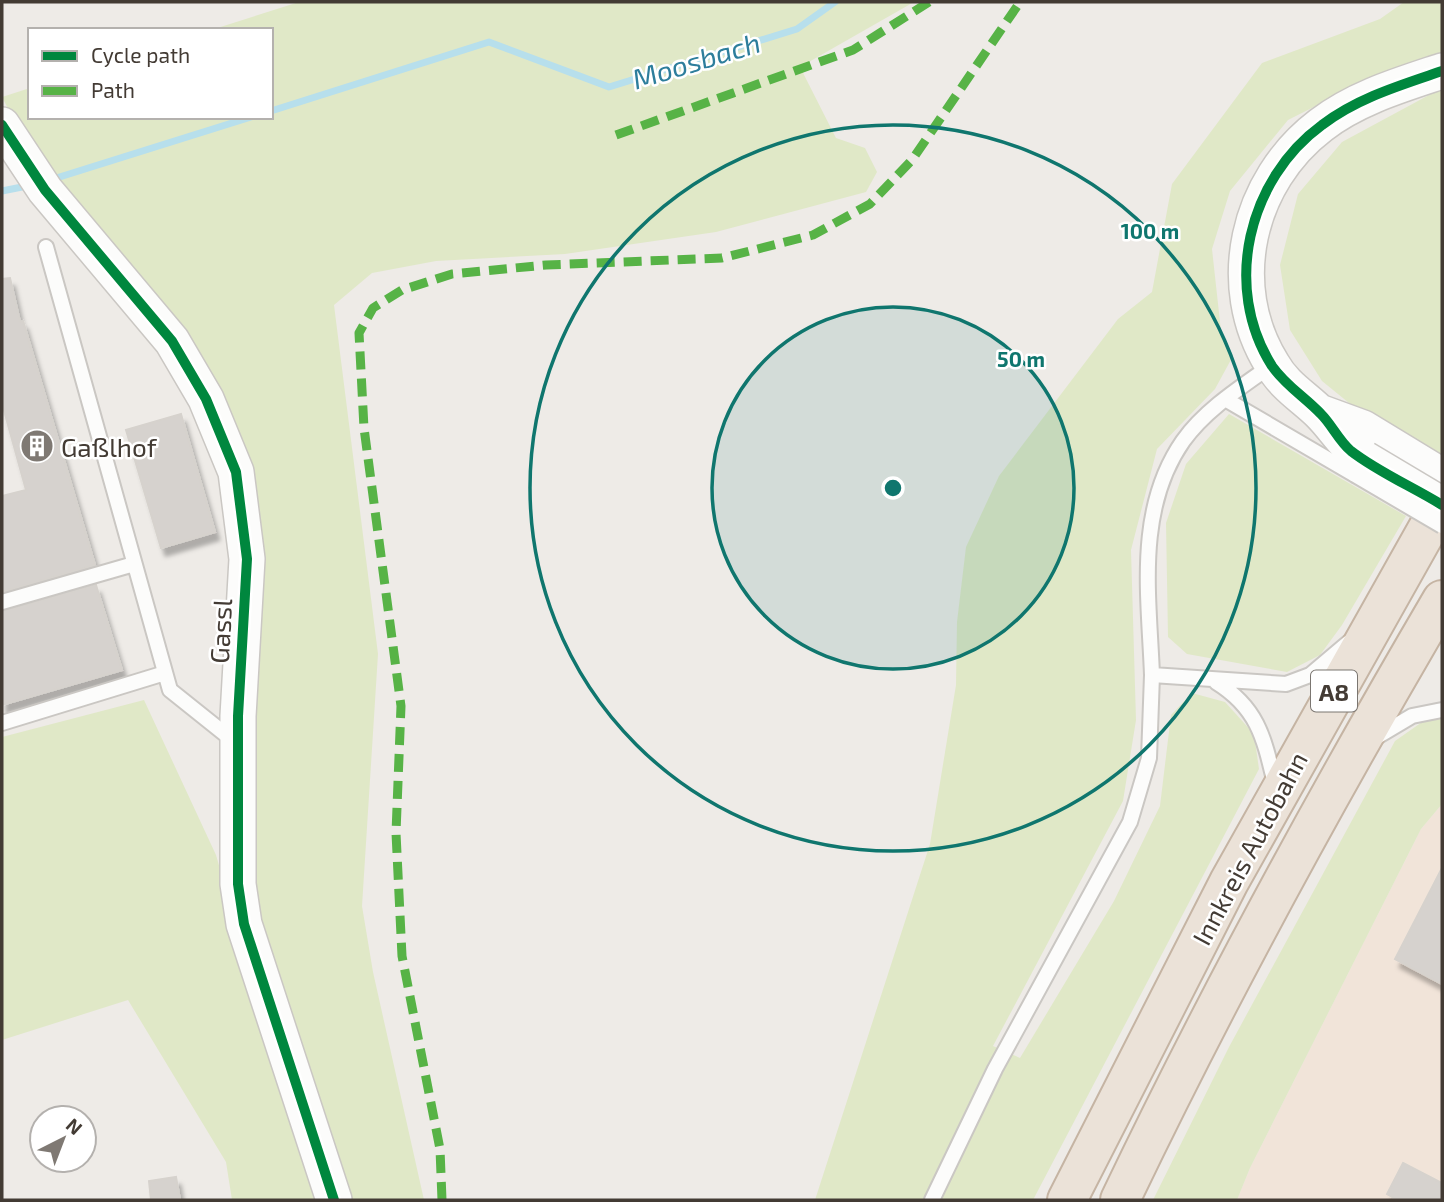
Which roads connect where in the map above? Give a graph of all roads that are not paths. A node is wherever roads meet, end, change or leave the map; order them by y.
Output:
1 (1442, 71) edge
2 (2, 125) edge
3 (46, 247) dead end
4 (1272, 365) junction
5 (1226, 399) junction
6 (1366, 457) junction
7 (1442, 476) edge
8 (1442, 504) edge
9 (1442, 526) edge
10 (134, 564) junction
11 (2, 602) edge
12 (1442, 604) edge
13 (1374, 620) junction
14 (165, 673) junction
15 (1152, 675) junction
16 (1214, 681) junction
17 (1442, 710) edge
18 (2, 723) edge
19 (239, 745) junction
20 (1356, 750) junction
21 (1277, 793) junction
22 (334, 1200) edge
23 (932, 1200) edge
24 (1067, 1200) edge
25 (1120, 1200) edge

1 - 4 street
2 - 19 street, Gassl
3 - 10 lane
4 - 5 lane
4 - 6 street
5 - 6 lane
5 - 15 lane
6 - 7 street
6 - 8 street, bridge
6 - 9 lane, bridge
8 - 13 highway, Innkreis Autobahn / A8
10 - 11 lane
10 - 14 lane
12 - 20 highway, Innkreis Autobahn / A8
13 - 16 lane
13 - 21 highway, Innkreis Autobahn / A8
14 - 18 lane
14 - 19 lane
15 - 16 lane
15 - 23 lane
16 - 21 lane
17 - 20 lane
19 - 22 street, Gassl
20 - 25 highway, Innkreis Autobahn / A8
21 - 24 highway, Innkreis Autobahn / A8

